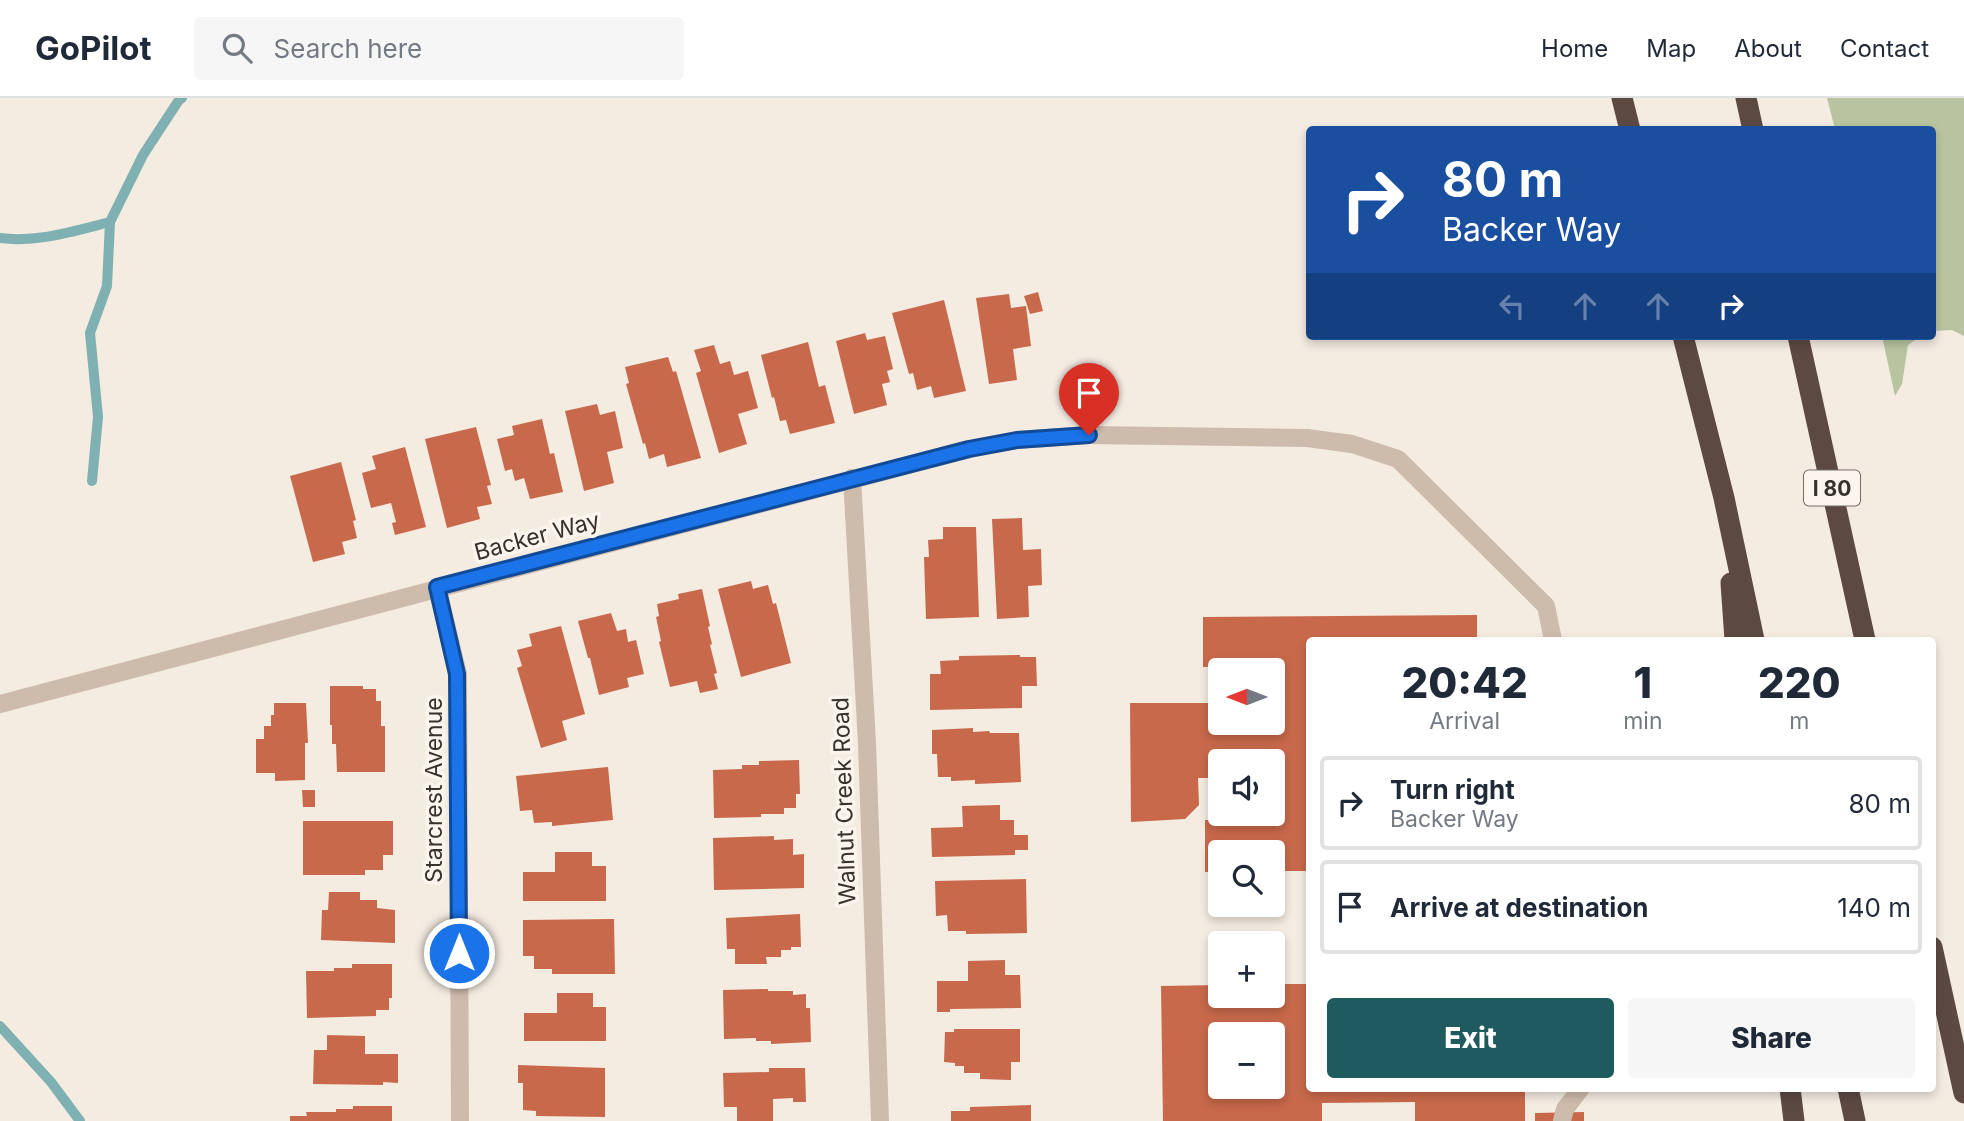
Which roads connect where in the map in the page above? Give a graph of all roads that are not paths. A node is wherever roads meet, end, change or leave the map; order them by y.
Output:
1 (1622, 98) edge
2 (1746, 98) edge
3 (1629, 126) edge
4 (1752, 126) edge
5 (1684, 340) edge
6 (1799, 340) edge
7 (852, 478) junction
8 (1724, 498) junction
9 (437, 587) junction
10 (1552, 637) edge
11 (1735, 637) edge
12 (1753, 637) edge
13 (1864, 637) edge
14 (0, 704) edge
15 (1936, 965) edge
16 (1578, 1092) edge
17 (1790, 1092) edge
18 (1849, 1092) edge
19 (1964, 1093) edge
20 (460, 1121) edge
21 (880, 1121) edge
22 (1562, 1121) edge
23 (1794, 1121) edge
24 (1855, 1121) edge

1 - 3 highway
2 - 4 highway
5 - 8 highway
6 - 13 highway, I 80
7 - 9 street, Backer Way
7 - 10 street, Backer Way
7 - 21 street, Walnut Creek Road
8 - 11 highway
8 - 12 highway
9 - 14 street, Backer Way
9 - 20 street, Starcrest Avenue
15 - 19 highway
16 - 22 street
17 - 23 highway
18 - 24 highway

